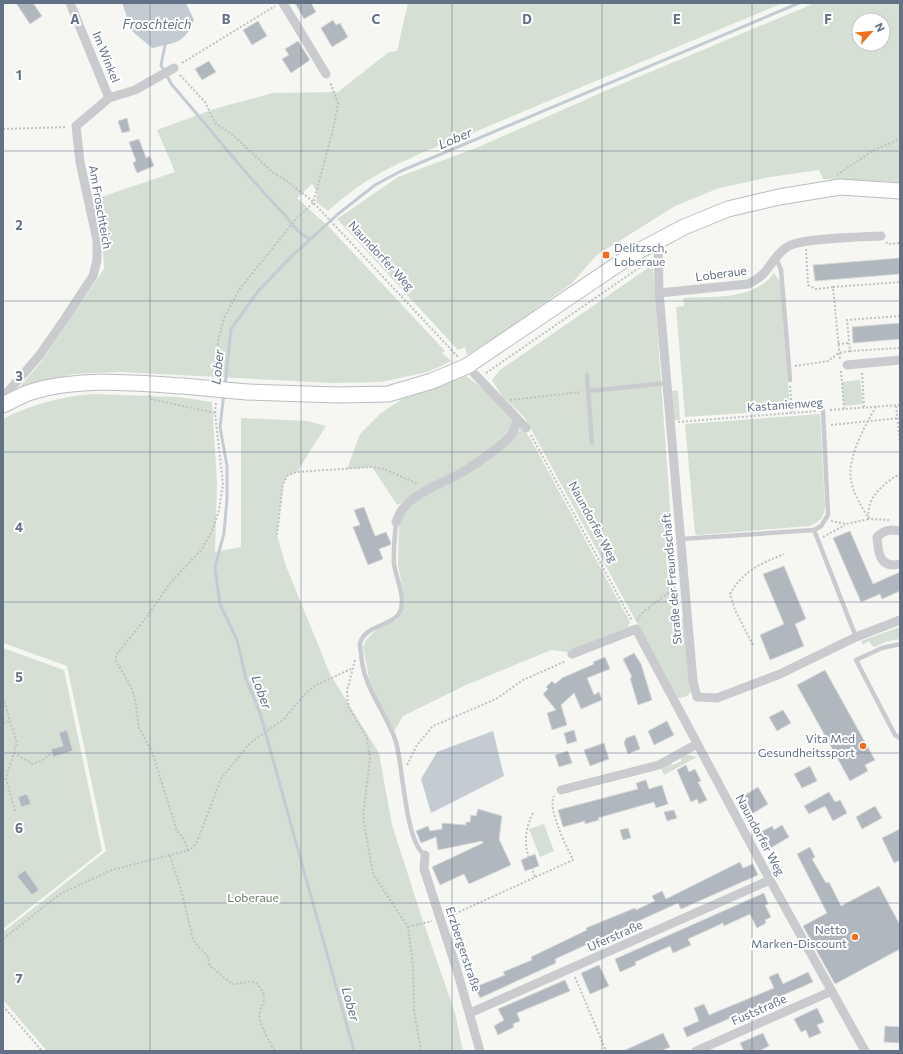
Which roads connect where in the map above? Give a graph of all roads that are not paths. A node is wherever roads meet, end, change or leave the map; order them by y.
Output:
1 (70, 3) edge
2 (283, 3) edge
3 (168, 71) road end
4 (326, 74) road end
5 (109, 98) junction
6 (900, 191) edge
7 (881, 236) road end
8 (658, 240) junction
9 (776, 258) junction
10 (659, 293) junction
11 (900, 360) edge
12 (842, 364) road end
13 (467, 366) junction
14 (587, 375) dead end
15 (790, 380) road end
16 (668, 383) junction
17 (588, 391) junction
18 (3, 401) edge
19 (3, 405) edge
20 (823, 411) road end
21 (518, 420) junction
22 (526, 428) road end
23 (592, 443) dead end
24 (396, 522) joint
25 (814, 530) junction
26 (900, 531) edge
27 (681, 539) junction
28 (900, 564) edge
29 (900, 620) edge
30 (856, 637) junction
31 (900, 644) edge
32 (572, 654) road end
33 (900, 738) edge
34 (697, 744) junction
35 (561, 790) road end
36 (425, 855) joint
37 (770, 880) junction
38 (832, 991) junction
39 (470, 1013) junction
40 (480, 1051) edge
41 (696, 1051) edge
42 (865, 1051) edge

1 - 5 street, Im Winkel
2 - 4 street
3 - 5 street
5 - 18 street, Am Froschteich
6 - 8 main road
7 - 9 street, Loberaue
8 - 10 street, Straße der Freundschaft
8 - 13 main road
9 - 10 street, Loberaue
9 - 15 lane
10 - 16 street, Straße der Freundschaft
11 - 12 street
13 - 19 main road, bridge
13 - 21 street
14 - 17 lane
16 - 17 lane
16 - 27 street, Straße der Freundschaft
17 - 23 lane
20 - 25 lane
21 - 22 street
21 - 24 street
24 - 36 lane
25 - 27 lane
25 - 30 lane
26 - 28 street
27 - 30 street, Straße der Freundschaft
29 - 30 street, Straße der Freundschaft
31 - 33 lane
32 - 34 street, Naundorfer Weg
34 - 35 street
34 - 37 street, Naundorfer Weg
36 - 39 street, Erzbergerstraße
37 - 38 street, Naundorfer Weg
37 - 39 street, Uferstraße
38 - 41 street, Fuststraße
38 - 42 street, Naundorfer Weg
39 - 40 street, Erzbergerstraße

